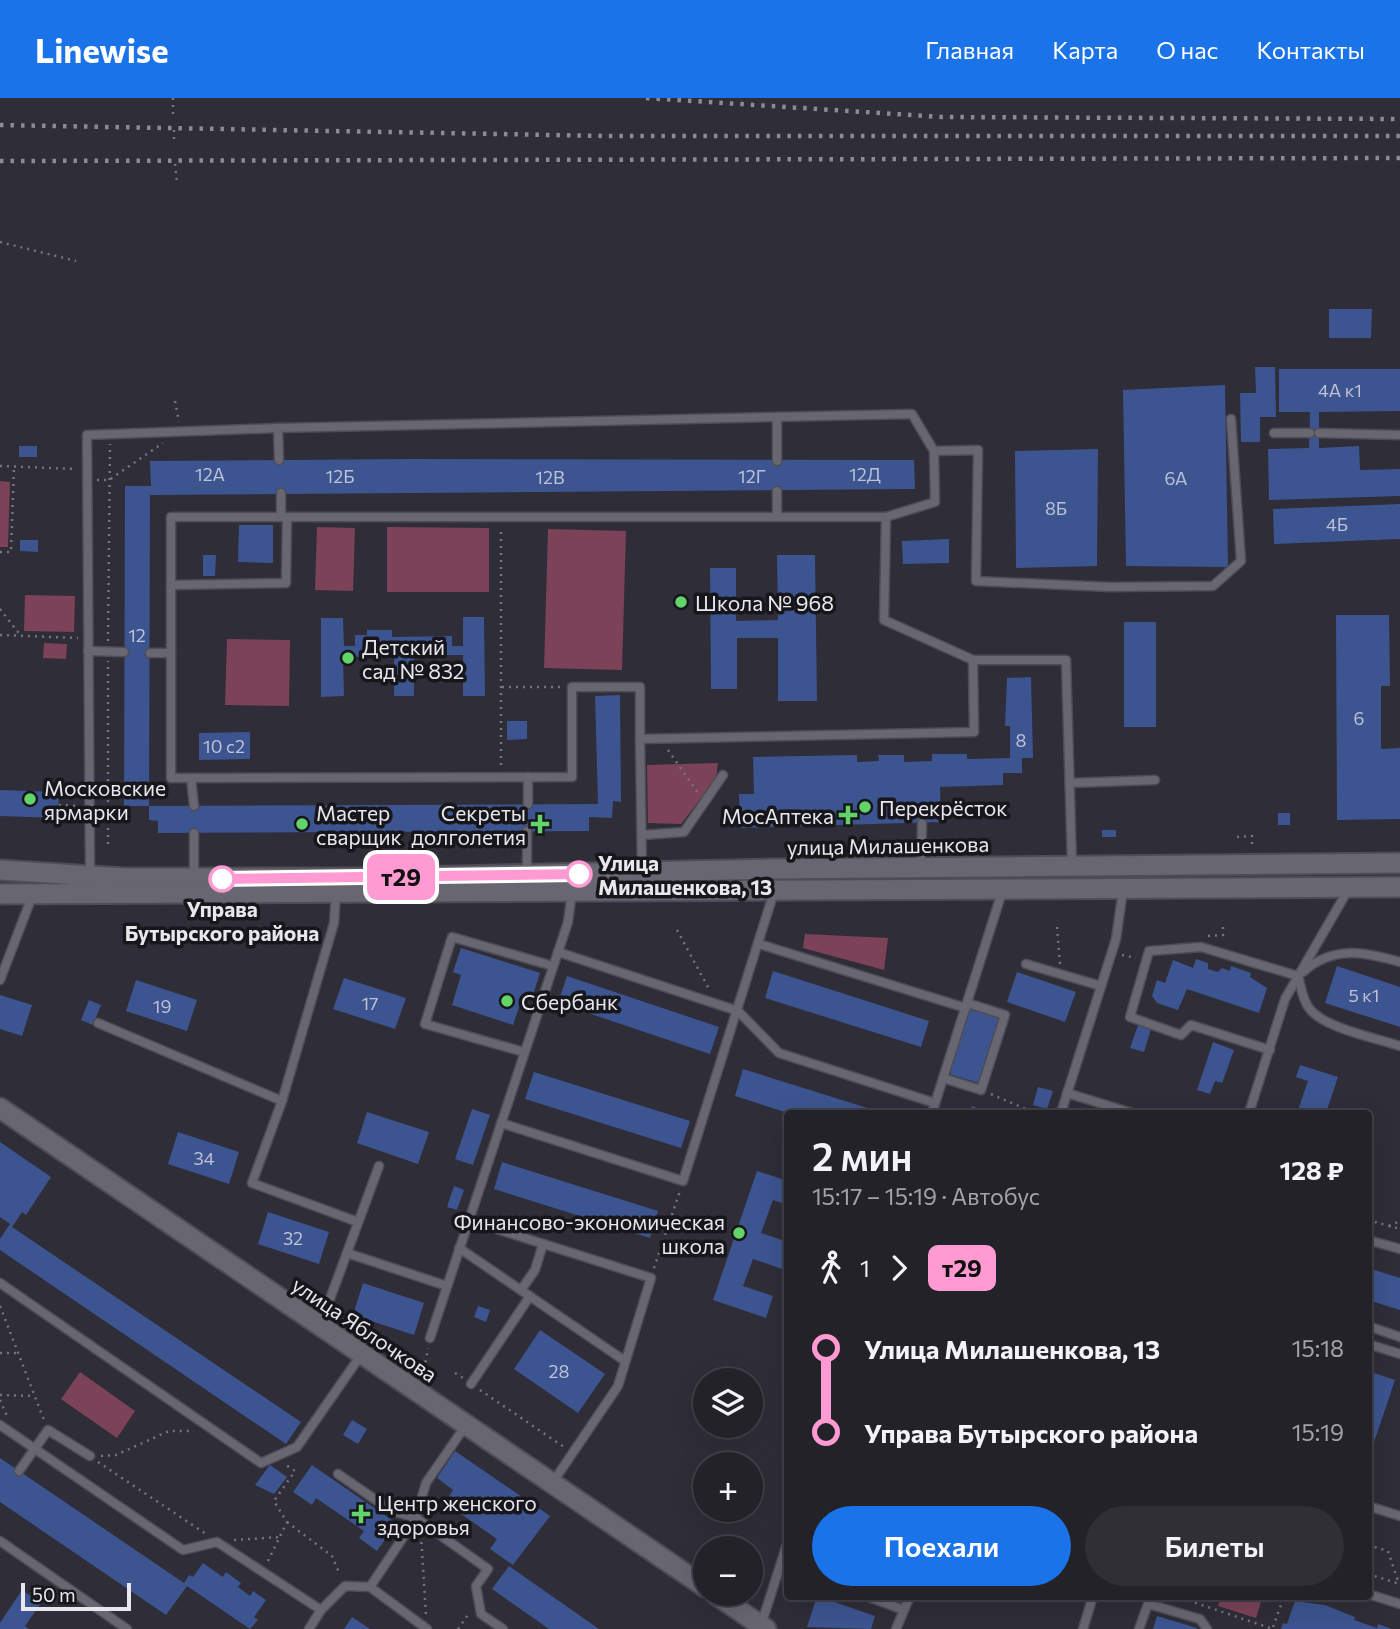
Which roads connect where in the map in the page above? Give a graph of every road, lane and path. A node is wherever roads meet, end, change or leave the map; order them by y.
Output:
1 (173, 98) edge
2 (173, 117) dead end
3 (174, 130) dead end
4 (174, 142) dead end
5 (174, 164) dead end
6 (177, 183) dead end
7 (0, 242) edge
8 (76, 261) dead end
9 (176, 401) dead end
10 (777, 417) junction
11 (1231, 419) dead end
12 (278, 428) junction
13 (181, 431) junction
14 (1274, 433) dead end
15 (1400, 435) edge
16 (933, 451) junction
17 (279, 460) dead end
18 (777, 461) dead end
19 (0, 466) edge
20 (14, 467) junction
21 (87, 469) junction
22 (87, 480) junction
23 (777, 491) dead end
24 (281, 493) dead end
25 (777, 516) junction
26 (284, 517) junction
27 (501, 517) junction
28 (886, 517) junction
29 (0, 551) edge
30 (171, 585) junction
31 (0, 609) edge
32 (0, 635) edge
33 (21, 636) junction
34 (88, 638) junction
35 (88, 651) junction
36 (124, 652) dead end
37 (150, 653) dead end
38 (171, 653) junction
39 (973, 660) junction
40 (501, 687) junction
41 (572, 687) junction
42 (660, 738) junction
43 (640, 739) junction
44 (723, 775) dead end
45 (191, 778) junction
46 (501, 778) junction
47 (528, 778) junction
48 (1155, 780) dead end
49 (1070, 783) junction
50 (705, 802) junction
51 (528, 804) dead end
52 (59, 805) dead end
53 (89, 806) junction
54 (194, 806) dead end
55 (922, 823) dead end
56 (527, 831) dead end
57 (194, 833) dead end
58 (642, 835) junction
59 (1237, 837) dead end
60 (1252, 844) dead end
61 (1400, 863) edge
62 (1072, 865) junction
63 (921, 867) junction
64 (0, 870) edge
65 (642, 872) junction
66 (90, 875) junction
67 (527, 875) junction
68 (194, 879) junction
69 (1350, 887) junction
70 (1400, 887) edge
71 (1123, 888) junction
72 (1003, 889) junction
73 (775, 890) junction
74 (572, 892) junction
75 (0, 894) edge
76 (33, 894) junction
77 (70, 894) junction
78 (336, 894) junction
79 (1223, 924) dead end
80 (1057, 928) dead end
81 (677, 930) dead end
82 (1208, 936) dead end
83 (759, 944) junction
84 (558, 952) junction
85 (1112, 953) junction
86 (1146, 960) junction
87 (1400, 962) edge
88 (1026, 964) dead end
89 (553, 966) junction
90 (1061, 974) junction
91 (1298, 976) junction
92 (0, 980) edge
93 (1101, 986) junction
94 (717, 1004) junction
95 (966, 1005) junction
96 (738, 1011) junction
97 (98, 1023) dead end
98 (1400, 1046) edge
99 (1270, 1050) junction
100 (524, 1052) junction
101 (943, 1077) junction
102 (981, 1090) junction
103 (1067, 1093) junction
104 (282, 1101) junction
105 (935, 1103) junction
106 (0, 1108) edge
107 (933, 1110) edge
108 (1028, 1110) edge
109 (1062, 1110) edge
110 (1122, 1110) edge
111 (1250, 1110) edge
112 (501, 1123) junction
113 (379, 1166) dead end
114 (683, 1181) junction
115 (468, 1220) junction
116 (1400, 1220) edge
117 (1372, 1221) edge
118 (358, 1222) junction
119 (1390, 1226) junction
120 (1400, 1229) edge
121 (1372, 1241) edge
122 (543, 1244) junction
123 (459, 1248) junction
124 (1400, 1249) edge
125 (347, 1253) junction
126 (650, 1278) junction
127 (0, 1283) edge
128 (447, 1286) junction
129 (521, 1290) junction
130 (530, 1296) junction
131 (0, 1306) edge
132 (320, 1326) junction
133 (1372, 1327) edge
134 (1400, 1336) edge
135 (430, 1338) joint
136 (1372, 1345) edge
137 (0, 1353) edge
138 (18, 1353) junction
139 (362, 1354) junction
140 (1400, 1354) edge
141 (625, 1361) junction
142 (455, 1373) dead end
143 (423, 1376) dead end
144 (471, 1384) junction
145 (0, 1395) edge
146 (35, 1396) junction
147 (0, 1425) edge
148 (466, 1425) junction
149 (48, 1430) junction
150 (211, 1430) junction
151 (32, 1449) junction
152 (573, 1453) junction
153 (90, 1456) junction
154 (275, 1457) junction
155 (19, 1471) dead end
156 (338, 1474) dead end
157 (552, 1483) junction
158 (1372, 1507) edge
159 (1400, 1516) edge
160 (418, 1520) junction
161 (287, 1522) junction
162 (280, 1537) junction
163 (0, 1541) edge
164 (217, 1542) junction
165 (1372, 1546) edge
166 (784, 1566) edge
167 (262, 1572) junction
168 (1372, 1575) edge
169 (693, 1579) edge
170 (1400, 1584) edge
171 (345, 1586) junction
172 (370, 1587) junction
173 (1372, 1595) edge
174 (876, 1600) edge
175 (908, 1600) edge
176 (1090, 1600) edge
177 (1187, 1600) edge
178 (1285, 1600) edge
179 (1400, 1604) edge
180 (733, 1606) edge
181 (321, 1610) junction
182 (904, 1611) junction
183 (764, 1627) edge
184 (1084, 1627) edge
185 (1273, 1628) edge
186 (127, 1629) edge
187 (309, 1629) edge
188 (427, 1629) edge
189 (503, 1629) edge
190 (896, 1629) edge
191 (1095, 1629) edge
192 (1139, 1629) edge
193 (1207, 1629) edge

1 - 2 path
3 - 4 path
5 - 6 path
7 - 8 path
9 - 13 path
10 - 12 lane
10 - 16 lane
10 - 18 lane
11 - 16 lane
12 - 13 lane
12 - 17 lane
13 - 21 lane
13 - 22 path
14 - 15 lane
16 - 28 lane
19 - 20 path
20 - 21 path
20 - 29 path
21 - 22 lane
22 - 34 lane
23 - 25 lane
24 - 26 lane
25 - 27 lane
25 - 28 lane
26 - 27 lane
26 - 30 lane
26 - 30 lane
27 - 40 path
28 - 39 lane
30 - 38 lane
31 - 33 path
32 - 33 path
33 - 34 path
34 - 35 lane
35 - 36 lane
35 - 53 lane
37 - 38 lane
38 - 45 lane
39 - 42 lane
39 - 49 lane
40 - 41 path
40 - 46 path
41 - 43 lane
41 - 47 lane
42 - 43 lane
42 - 50 path
43 - 58 lane
44 - 50 lane
45 - 46 lane
45 - 54 lane
46 - 47 lane
47 - 51 lane
48 - 49 lane
49 - 62 lane
50 - 58 lane
52 - 53 path
53 - 66 lane
55 - 63 lane
56 - 67 lane
57 - 68 lane
58 - 65 lane
59 - 60 path
61 - 62 main road, улица Милашенкова
62 - 63 main road, улица Милашенкова
63 - 65 main road, улица Милашенкова
64 - 66 main road, улица Милашенкова
65 - 67 main road, улица Милашенкова
66 - 68 main road, улица Милашенкова
66 - 77 lane
67 - 68 main road, улица Милашенкова
69 - 70 main road, улица Милашенкова
69 - 71 main road, улица Милашенкова
69 - 91 lane
71 - 72 main road, улица Милашенкова
71 - 85 lane
72 - 73 main road, улица Милашенкова
72 - 95 lane
73 - 74 main road, улица Милашенкова
73 - 83 lane
74 - 78 main road, улица Милашенкова
74 - 84 lane
75 - 76 main road, улица Милашенкова
76 - 77 main road, улица Милашенкова
76 - 92 lane
77 - 78 main road, улица Милашенкова
78 - 104 lane
79 - 82 path
80 - 90 path
81 - 94 path
83 - 95 lane
83 - 96 lane
84 - 89 lane
84 - 94 lane
85 - 86 path
85 - 93 lane
86 - 91 lane
86 - 99 lane
87 - 91 lane
88 - 90 lane
89 - 100 lane
89 - 100 lane
90 - 93 lane
91 - 98 lane
91 - 99 lane
93 - 103 lane
94 - 96 lane
95 - 101 lane
95 - 102 lane
96 - 105 lane
96 - 114 lane
97 - 104 lane
99 - 111 lane
100 - 112 lane
101 - 102 lane
101 - 105 lane
102 - 108 path
103 - 109 lane
103 - 110 lane
104 - 118 lane
105 - 107 lane
106 - 132 main road, улица Яблочкова
112 - 114 lane
112 - 115 lane
113 - 118 lane
114 - 126 path
115 - 122 lane
115 - 123 lane
116 - 119 path
117 - 119 path
118 - 125 lane
119 - 120 path
121 - 124 lane
122 - 126 lane
122 - 129 lane
123 - 128 lane
123 - 129 lane
125 - 128 lane
125 - 132 lane
126 - 141 lane
127 - 150 lane
128 - 135 lane
129 - 130 lane
130 - 141 lane
130 - 144 lane
131 - 138 path
132 - 139 main road, улица Яблочкова
133 - 134 lane
135 - 143 path
136 - 140 lane
137 - 138 path
138 - 146 path
139 - 148 main road, улица Яблочкова
139 - 154 lane
141 - 152 lane
142 - 144 path
144 - 152 path
145 - 146 path
146 - 149 path
147 - 151 lane
148 - 157 main road, улица Яблочкова
148 - 160 lane
149 - 151 lane
149 - 153 lane
150 - 153 path
150 - 154 lane
151 - 155 lane
151 - 164 lane
152 - 157 lane
153 - 164 path
154 - 161 path
156 - 160 lane
157 - 169 main road, улица Яблочкова
158 - 159 lane
160 - 172 lane
160 - 188 path
160 - 189 lane
161 - 162 path
161 - 171 path
162 - 164 path
162 - 167 path
163 - 186 lane
164 - 167 lane
165 - 170 path
166 - 183 lane
167 - 181 lane
168 - 170 path
171 - 172 lane
171 - 181 lane
172 - 188 lane
173 - 179 lane
174 - 182 lane
175 - 182 lane
176 - 184 lane
177 - 185 path
178 - 185 path
180 - 183 main road
181 - 187 lane
182 - 190 lane
184 - 191 lane
192 - 193 lane

